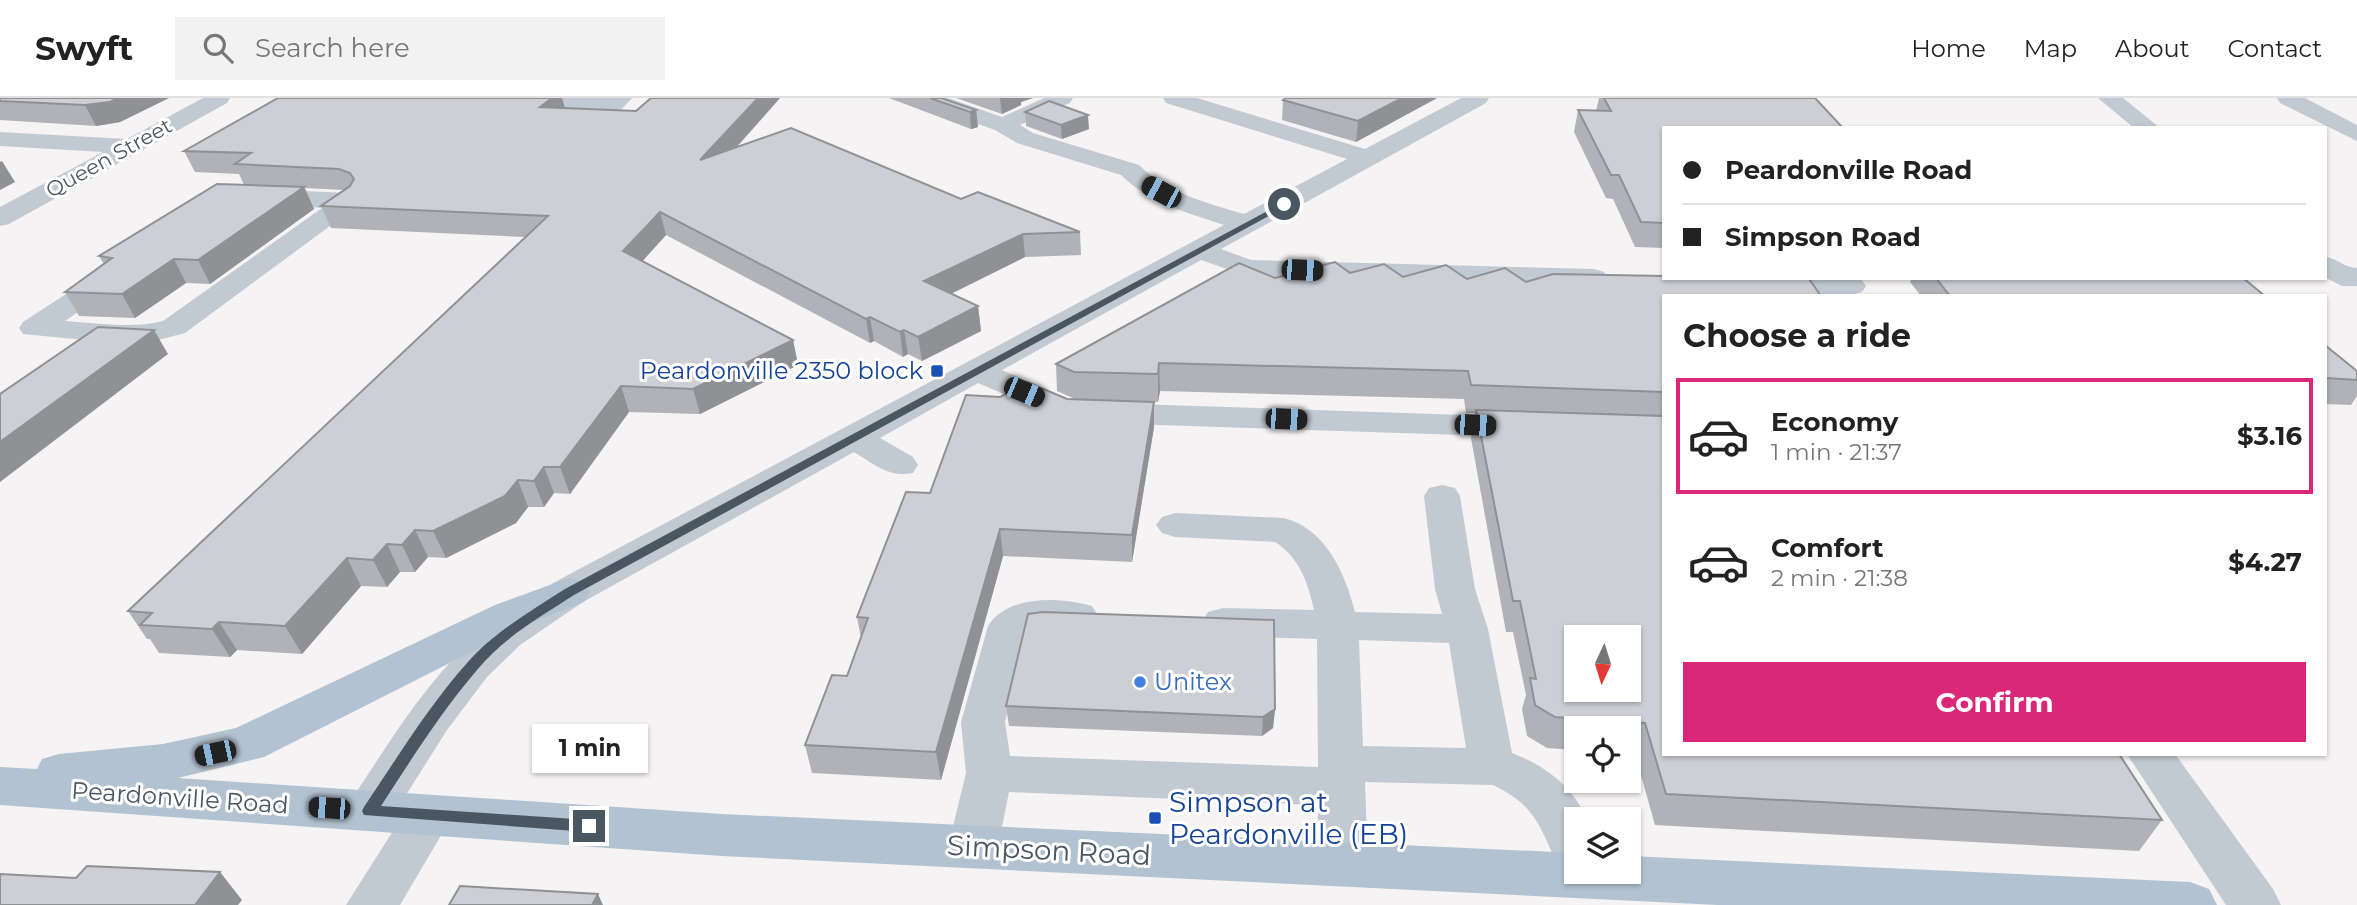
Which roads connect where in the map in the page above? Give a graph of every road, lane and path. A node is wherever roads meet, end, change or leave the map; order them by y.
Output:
1 (219, 98) edge
2 (450, 98) edge
3 (621, 98) edge
4 (927, 98) edge
5 (1062, 98) edge
6 (1174, 98) edge
7 (1478, 98) edge
8 (2109, 98) edge
9 (2288, 98) edge
10 (1003, 125) junction
11 (2146, 126) edge
12 (2357, 134) edge
13 (0, 139) edge
14 (133, 146) junction
15 (1368, 158) junction
16 (235, 196) edge
17 (0, 218) edge
18 (1249, 224) junction
19 (1199, 250) junction
20 (2327, 266) edge
21 (102, 274) edge
22 (2357, 277) edge
23 (1617, 279) edge
24 (1741, 282) edge
25 (1852, 287) edge
26 (95, 332) junction
27 (64, 354) edge
28 (977, 371) junction
29 (1554, 428) edge
30 (855, 437) junction
31 (900, 465) dead end
32 (1442, 496) dead end
33 (1175, 525) dead end
34 (569, 592) junction
35 (1111, 617) edge
36 (1191, 620) edge
37 (1338, 626) junction
38 (1466, 629) junction
39 (2151, 756) edge
40 (1492, 767) junction
41 (989, 773) junction
42 (1341, 775) junction
43 (0, 780) edge
44 (0, 786) edge
45 (370, 811) junction
46 (429, 815) junction
47 (1564, 821) edge
48 (973, 847) junction
49 (1343, 865) junction
50 (1564, 867) edge
51 (1641, 871) edge
52 (372, 905) edge
53 (2190, 905) edge
54 (2255, 905) edge

1 - 14 street, Queen Street
2 - 3 street
4 - 10 street
5 - 10 street
6 - 15 street
7 - 15 street
8 - 11 street
9 - 12 street
10 - 18 street
13 - 14 street
14 - 17 street, Queen Street
15 - 18 street
16 - 26 street
18 - 19 street
19 - 23 street
19 - 28 street
20 - 22 street
21 - 26 street
24 - 25 street
26 - 27 street
28 - 29 street
28 - 30 street
30 - 31 street
30 - 34 street
32 - 38 street
33 - 37 street
34 - 43 main road
34 - 45 street
35 - 41 street
36 - 37 street
37 - 38 street
37 - 42 street
38 - 40 street
39 - 54 street
40 - 42 street
40 - 47 street
41 - 42 street
41 - 48 street
42 - 49 street
44 - 45 main road, Peardonville Road
45 - 46 main road, Simpson Road
46 - 48 main road, Simpson Road
46 - 52 street
48 - 49 main road, Simpson Road
49 - 50 main road, Simpson Road
51 - 53 main road, Simpson Road

